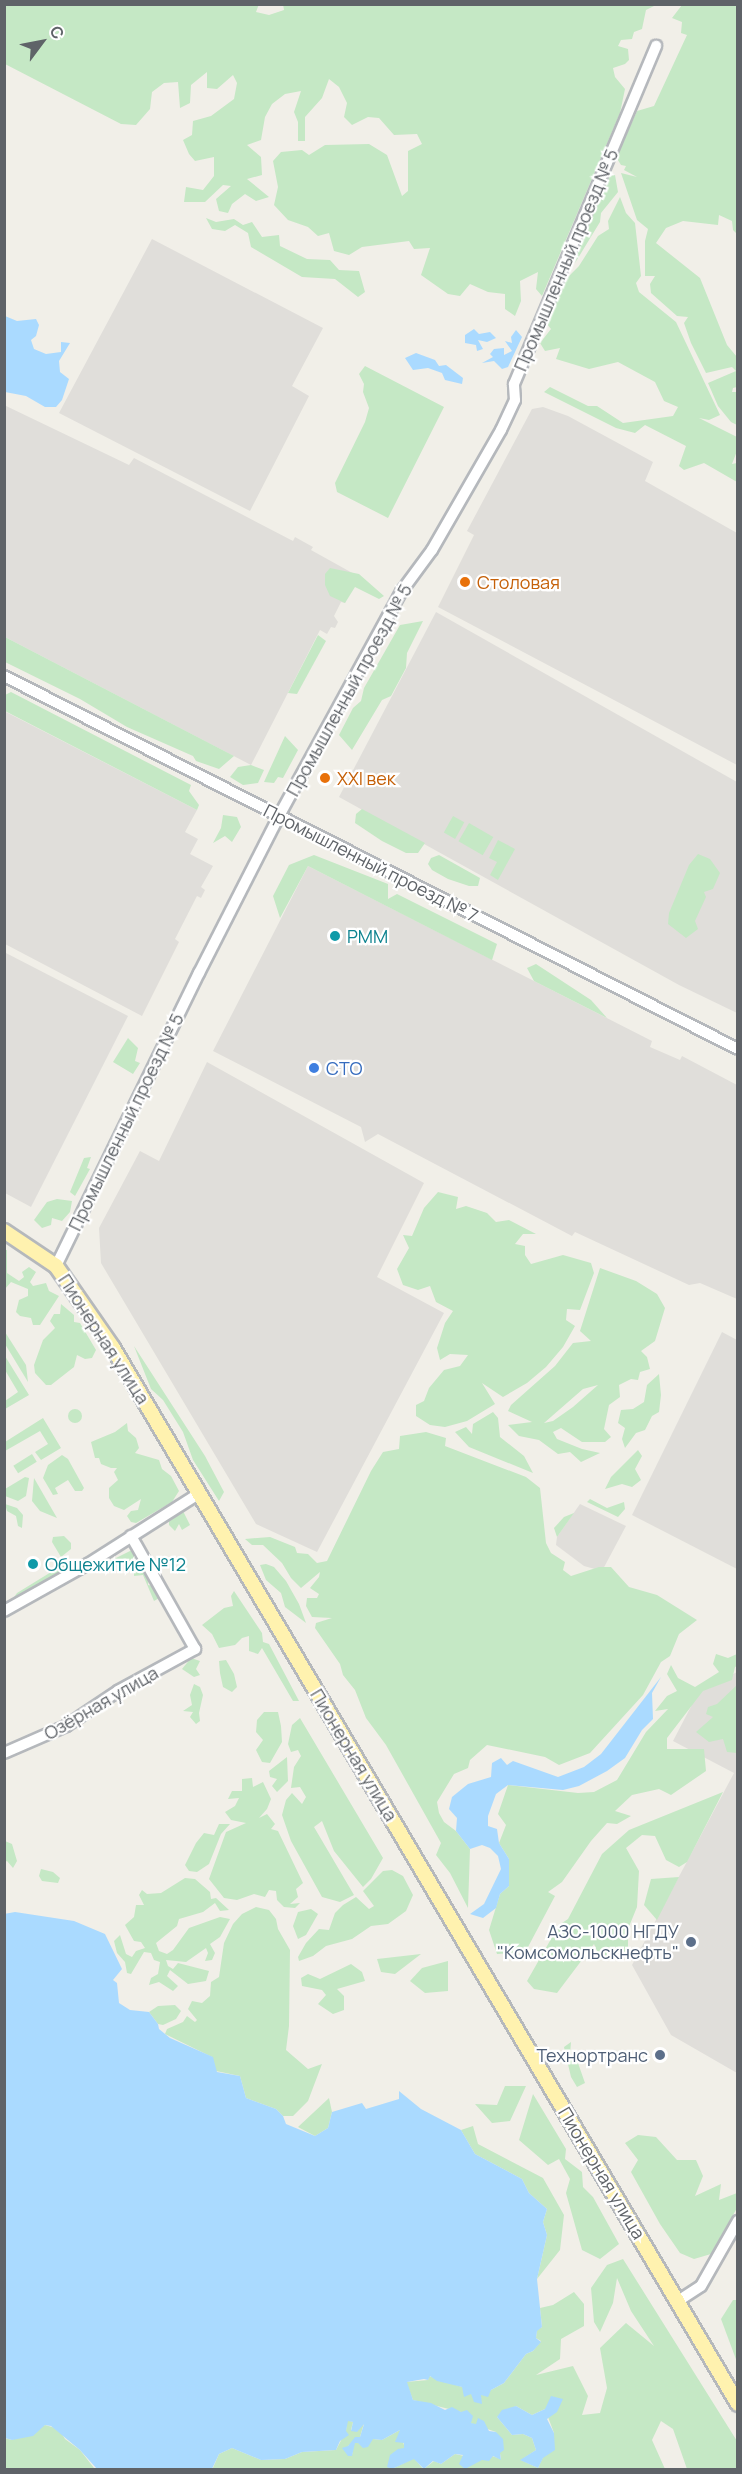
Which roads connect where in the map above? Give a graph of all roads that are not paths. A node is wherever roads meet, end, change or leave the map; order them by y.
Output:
1 (656, 46) dead end
2 (4, 676) edge
3 (279, 816) junction
4 (738, 1049) edge
5 (4, 1232) edge
6 (56, 1266) junction
7 (200, 1493) junction
8 (131, 1536) junction
9 (4, 1611) edge
10 (4, 1753) edge
11 (738, 2221) edge
12 (678, 2301) junction
13 (738, 2404) edge

1 - 3 street, Промышленный проезд № 5
2 - 3 street, Промышленный проезд № 7
3 - 4 street, Промышленный проезд № 7
3 - 6 street, Промышленный проезд № 5
5 - 6 main road, Пионерная улица
6 - 7 main road, Пионерная улица
7 - 8 street
7 - 12 main road, Пионерная улица
8 - 9 street
8 - 10 street, Озёрная улица
11 - 12 street
12 - 13 main road, Пионерная улица

